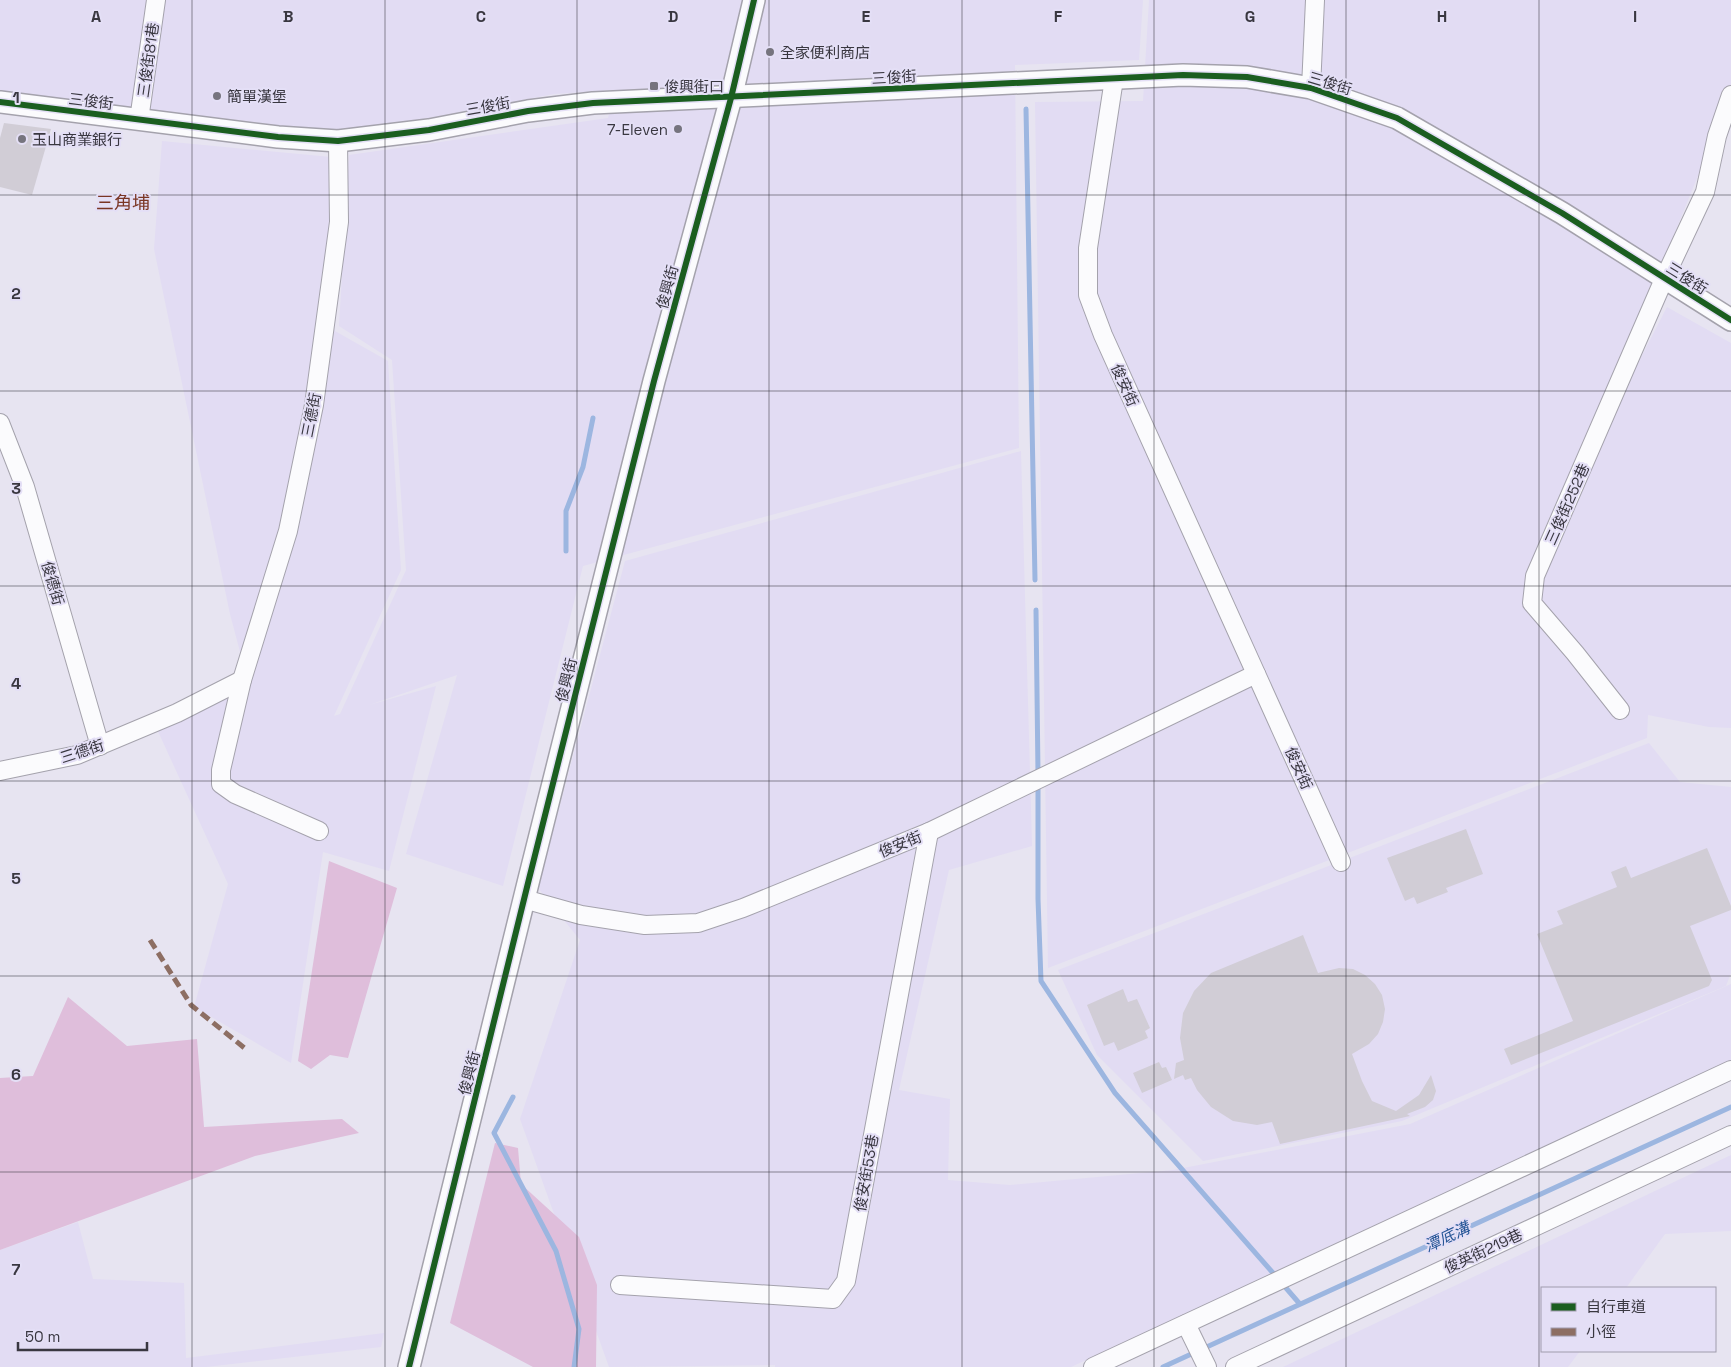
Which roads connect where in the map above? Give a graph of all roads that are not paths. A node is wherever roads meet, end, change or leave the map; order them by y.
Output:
1 (156, 0) edge
2 (754, 0) edge
3 (1316, 0) edge
4 (1114, 79) junction
5 (1312, 88) junction
6 (1731, 95) edge
7 (731, 98) junction
8 (0, 102) edge
9 (140, 120) junction
10 (338, 141) junction
11 (1664, 279) junction
12 (1731, 320) edge
13 (0, 423) edge
14 (1256, 674) junction
15 (242, 680) junction
16 (1620, 710) dead end
17 (100, 746) junction
18 (0, 771) edge
19 (319, 831) dead end
20 (929, 832) junction
21 (1342, 862) dead end
22 (524, 898) junction
23 (1731, 1070) edge
24 (1731, 1135) edge
25 (620, 1285) dead end
26 (1186, 1324) junction
27 (409, 1367) edge
28 (1093, 1367) edge
29 (1207, 1367) edge
30 (1235, 1367) edge

1 - 9 street, 三俊街81巷
2 - 7 street, 俊興街
3 - 5 street
4 - 5 street, 三俊街
4 - 7 street, 三俊街
4 - 14 street, 俊安街
5 - 11 street, 三俊街
6 - 11 street, 三俊街252巷
7 - 10 street, 三俊街
7 - 22 street, 俊興街
8 - 9 street, 三俊街
9 - 10 street, 三俊街
10 - 15 street, 三德街
11 - 12 street, 三俊街
11 - 16 street, 三俊街252巷
13 - 17 street, 俊德街
14 - 20 street, 俊安街
14 - 21 street, 俊安街
15 - 17 street, 三德街
15 - 19 street, 三德街
17 - 18 street, 三德街
20 - 22 street, 俊安街
20 - 25 street, 俊安街53巷
22 - 27 street, 俊興街
23 - 26 street
24 - 30 street, 俊英街219巷
26 - 28 street
26 - 29 street

